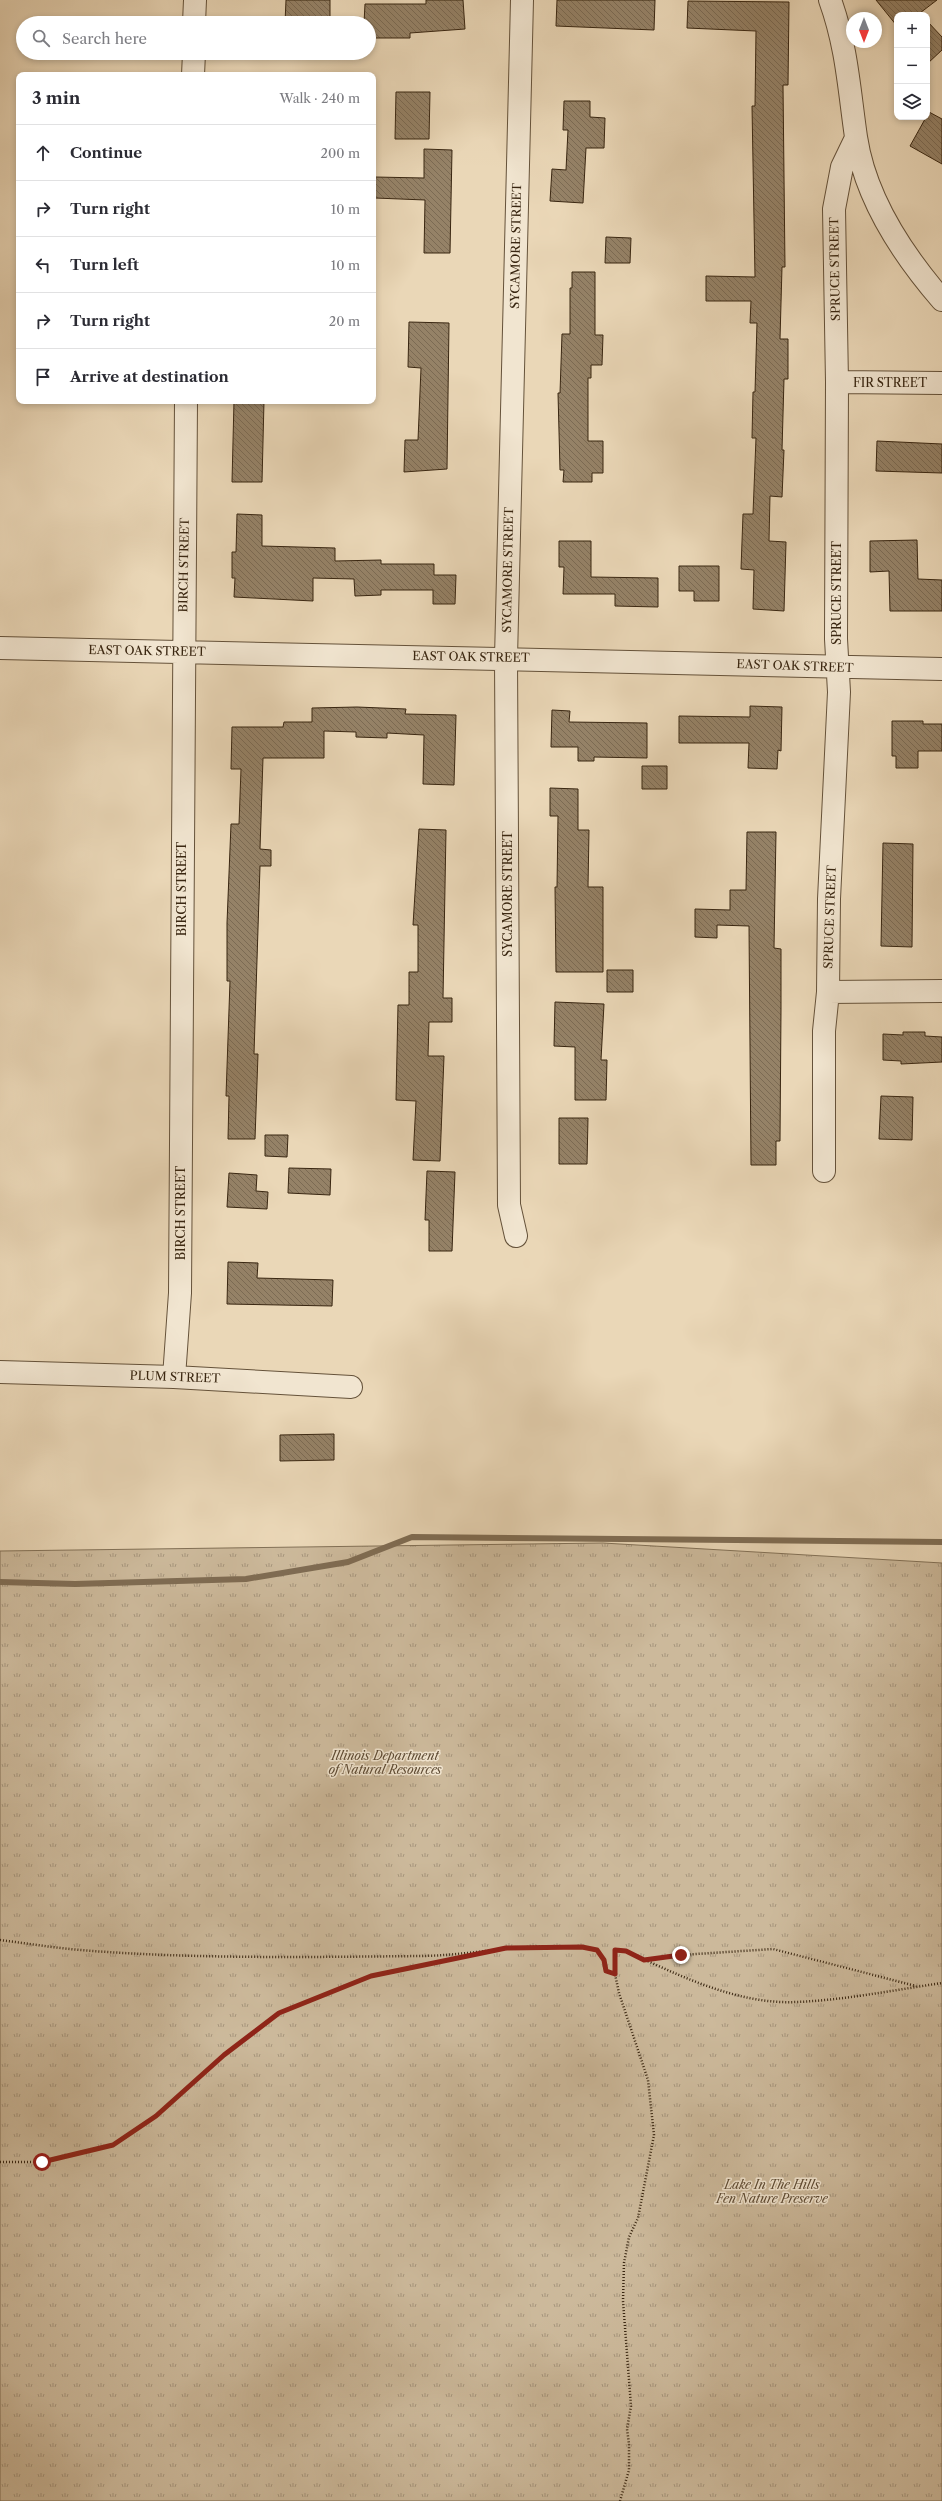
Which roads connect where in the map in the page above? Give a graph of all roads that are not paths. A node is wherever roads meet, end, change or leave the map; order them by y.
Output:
1 (195, 0) edge
2 (522, 0) edge
3 (830, 0) edge
4 (194, 16) edge
5 (194, 60) edge
6 (194, 72) edge
7 (856, 138) junction
8 (942, 300) edge
9 (837, 382) junction
10 (942, 383) edge
11 (186, 404) edge
12 (0, 648) edge
13 (183, 652) junction
14 (506, 658) junction
15 (838, 667) junction
16 (942, 669) edge
17 (942, 991) edge
18 (828, 992) junction
19 (824, 1171) dead end
20 (516, 1236) dead end
21 (0, 1372) edge
22 (174, 1377) junction
23 (350, 1386) dead end

1 - 4 street
2 - 14 street, SYCAMORE STREET
3 - 7 street
5 - 6 street
7 - 8 street
7 - 9 street, SPRUCE STREET
9 - 10 street, FIR STREET
9 - 15 street, SPRUCE STREET
11 - 13 street, BIRCH STREET
12 - 13 street, EAST OAK STREET
13 - 14 street, EAST OAK STREET
13 - 22 street, BIRCH STREET
14 - 15 street, EAST OAK STREET
14 - 20 street, SYCAMORE STREET
15 - 16 street, EAST OAK STREET
15 - 18 street, SPRUCE STREET
17 - 18 street
18 - 19 street, SPRUCE STREET
21 - 22 street, PLUM STREET
22 - 23 street, PLUM STREET

